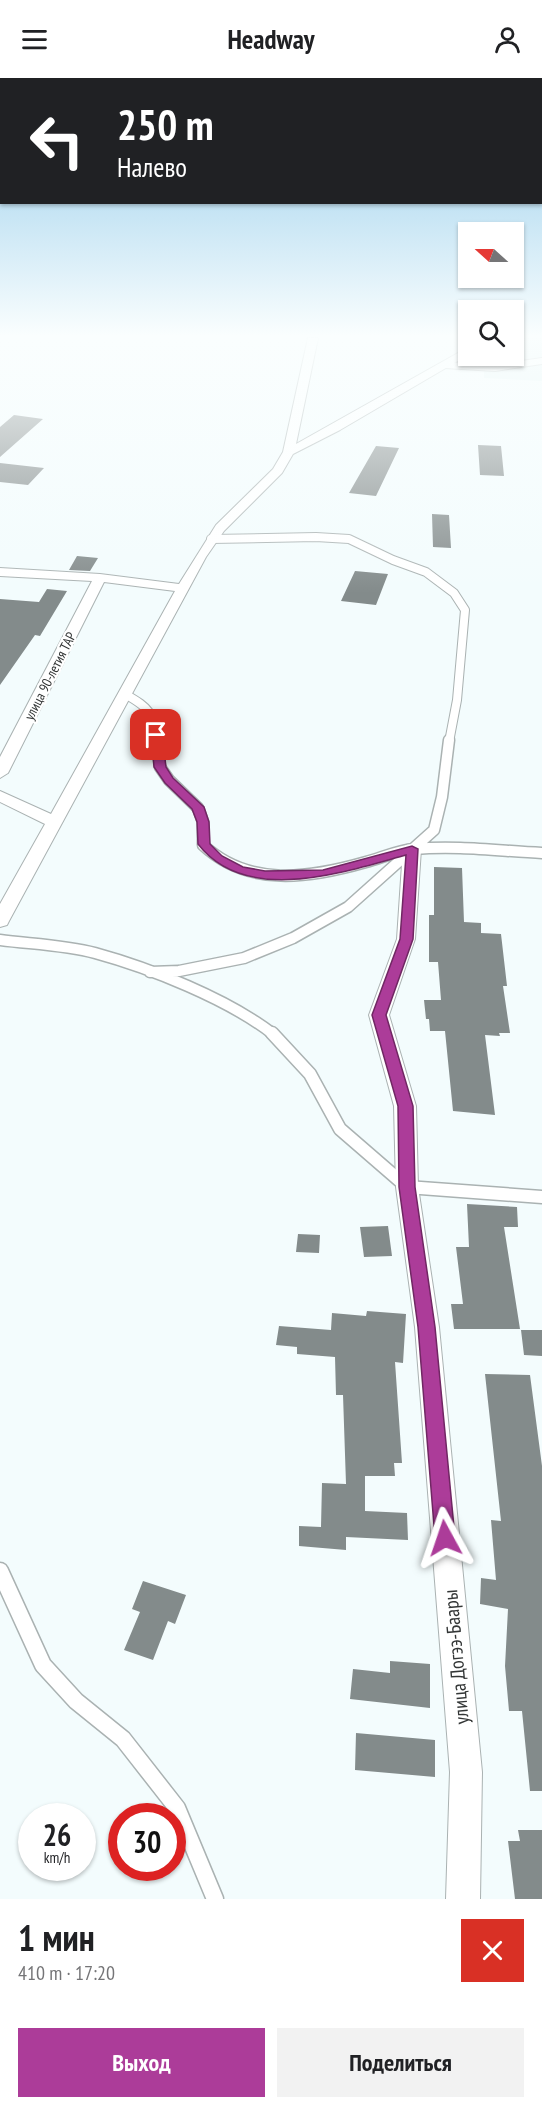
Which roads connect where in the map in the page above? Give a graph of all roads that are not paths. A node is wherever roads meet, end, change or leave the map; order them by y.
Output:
1 (295, 423) edge
2 (341, 423) edge
3 (289, 452) junction
4 (211, 539) junction
5 (0, 572) edge
6 (100, 579) junction
7 (183, 588) junction
8 (125, 694) junction
9 (0, 773) edge
10 (0, 796) edge
11 (55, 822) junction
12 (412, 849) junction
13 (542, 853) edge
14 (0, 921) edge
15 (0, 940) edge
16 (150, 972) junction
17 (407, 1187) junction
18 (542, 1197) edge
19 (0, 1571) edge
20 (215, 1899) edge
21 (463, 1899) edge

1 - 3 street
2 - 3 street
3 - 4 street
4 - 7 street
4 - 12 lane
5 - 6 street
6 - 7 street
6 - 9 street, улица 90-летия ТАР
7 - 8 street
8 - 11 street
8 - 12 lane
10 - 11 street
11 - 14 street
12 - 13 lane
12 - 16 lane
12 - 17 street, улица Догээ-Баары
15 - 16 lane
16 - 17 lane
17 - 18 lane
17 - 21 street, улица Догээ-Баары
19 - 20 lane

